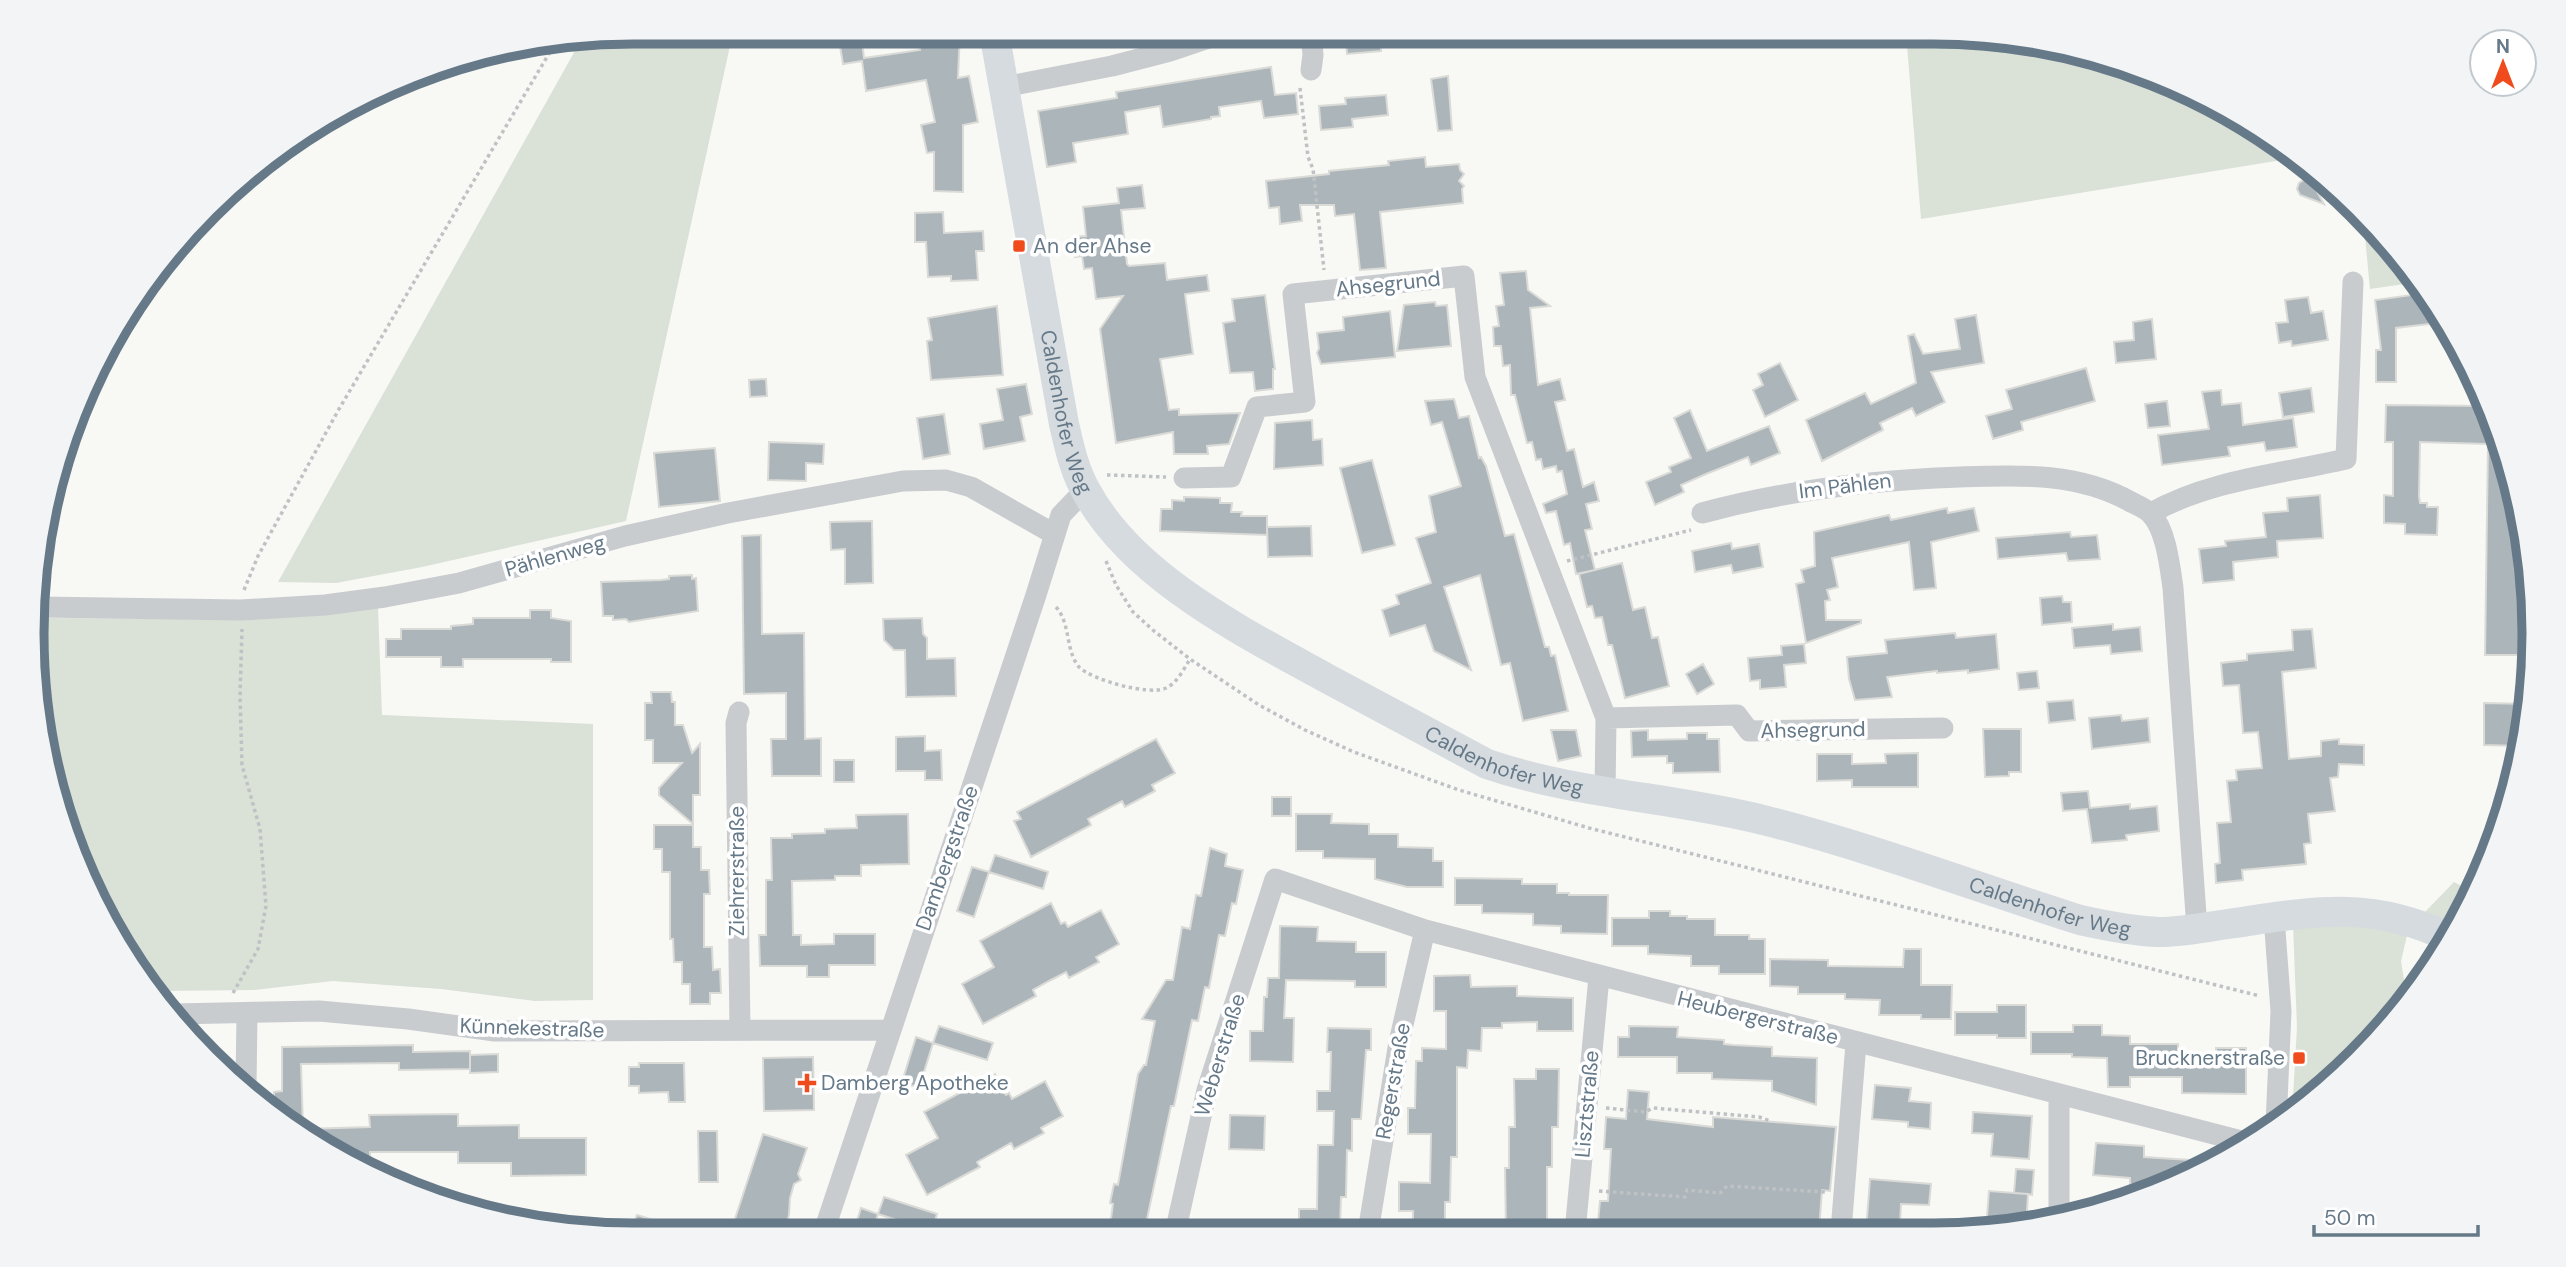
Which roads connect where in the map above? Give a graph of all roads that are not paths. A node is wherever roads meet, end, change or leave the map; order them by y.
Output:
1 (996, 44) edge
2 (1191, 44) edge
3 (1312, 44) edge
4 (1311, 70) road end
5 (1004, 87) junction
6 (2353, 282) dead end
7 (1184, 478) road end
8 (1085, 490) junction
9 (1702, 513) road end
10 (2151, 513) junction
11 (1054, 534) junction
12 (45, 607) edge
13 (739, 712) dead end
14 (1606, 718) junction
15 (1944, 728) dead end
16 (1605, 793) junction
17 (1275, 879) joint
18 (2274, 917) junction
19 (2197, 929) junction
20 (1425, 930) junction
21 (2440, 934) edge
22 (1599, 977) junction
23 (247, 1013) junction
24 (183, 1014) edge
25 (740, 1031) junction
26 (889, 1031) junction
27 (1856, 1043) junction
28 (246, 1078) edge
29 (2059, 1096) junction
30 (2277, 1112) edge
31 (2235, 1139) edge
32 (2059, 1209) edge
33 (827, 1223) edge
34 (1177, 1223) edge
35 (1369, 1223) edge
36 (1576, 1223) edge
37 (1842, 1223) edge

1 - 5 main road, Caldenhofer Weg
2 - 5 street
3 - 4 street
5 - 8 main road, Caldenhofer Weg
6 - 10 street
7 - 14 street, Ahsegrund
8 - 11 street, Dambergstraße
8 - 16 main road, Caldenhofer Weg
9 - 10 street, Im Pählen
10 - 19 street
11 - 12 street, Pählenweg
11 - 26 street, Dambergstraße
13 - 25 street, Ziehrerstraße
14 - 15 street, Ahsegrund
14 - 16 street, Ahsegrund
16 - 19 main road, Caldenhofer Weg
17 - 20 street, Heubergerstraße
17 - 34 street, Weberstraße
18 - 19 main road, Caldenhofer Weg
18 - 21 main road, Caldenhofer Weg
18 - 30 street
20 - 22 street, Heubergerstraße
20 - 35 street, Regerstraße
22 - 27 street, Heubergerstraße
22 - 36 street, Lisztstraße
23 - 24 street, Künnekestraße
23 - 25 street, Künnekestraße
23 - 28 street
25 - 26 street, Künnekestraße
26 - 33 street, Dambergstraße
27 - 29 street, Heubergerstraße
27 - 37 street
29 - 31 street, Heubergerstraße
29 - 32 street

